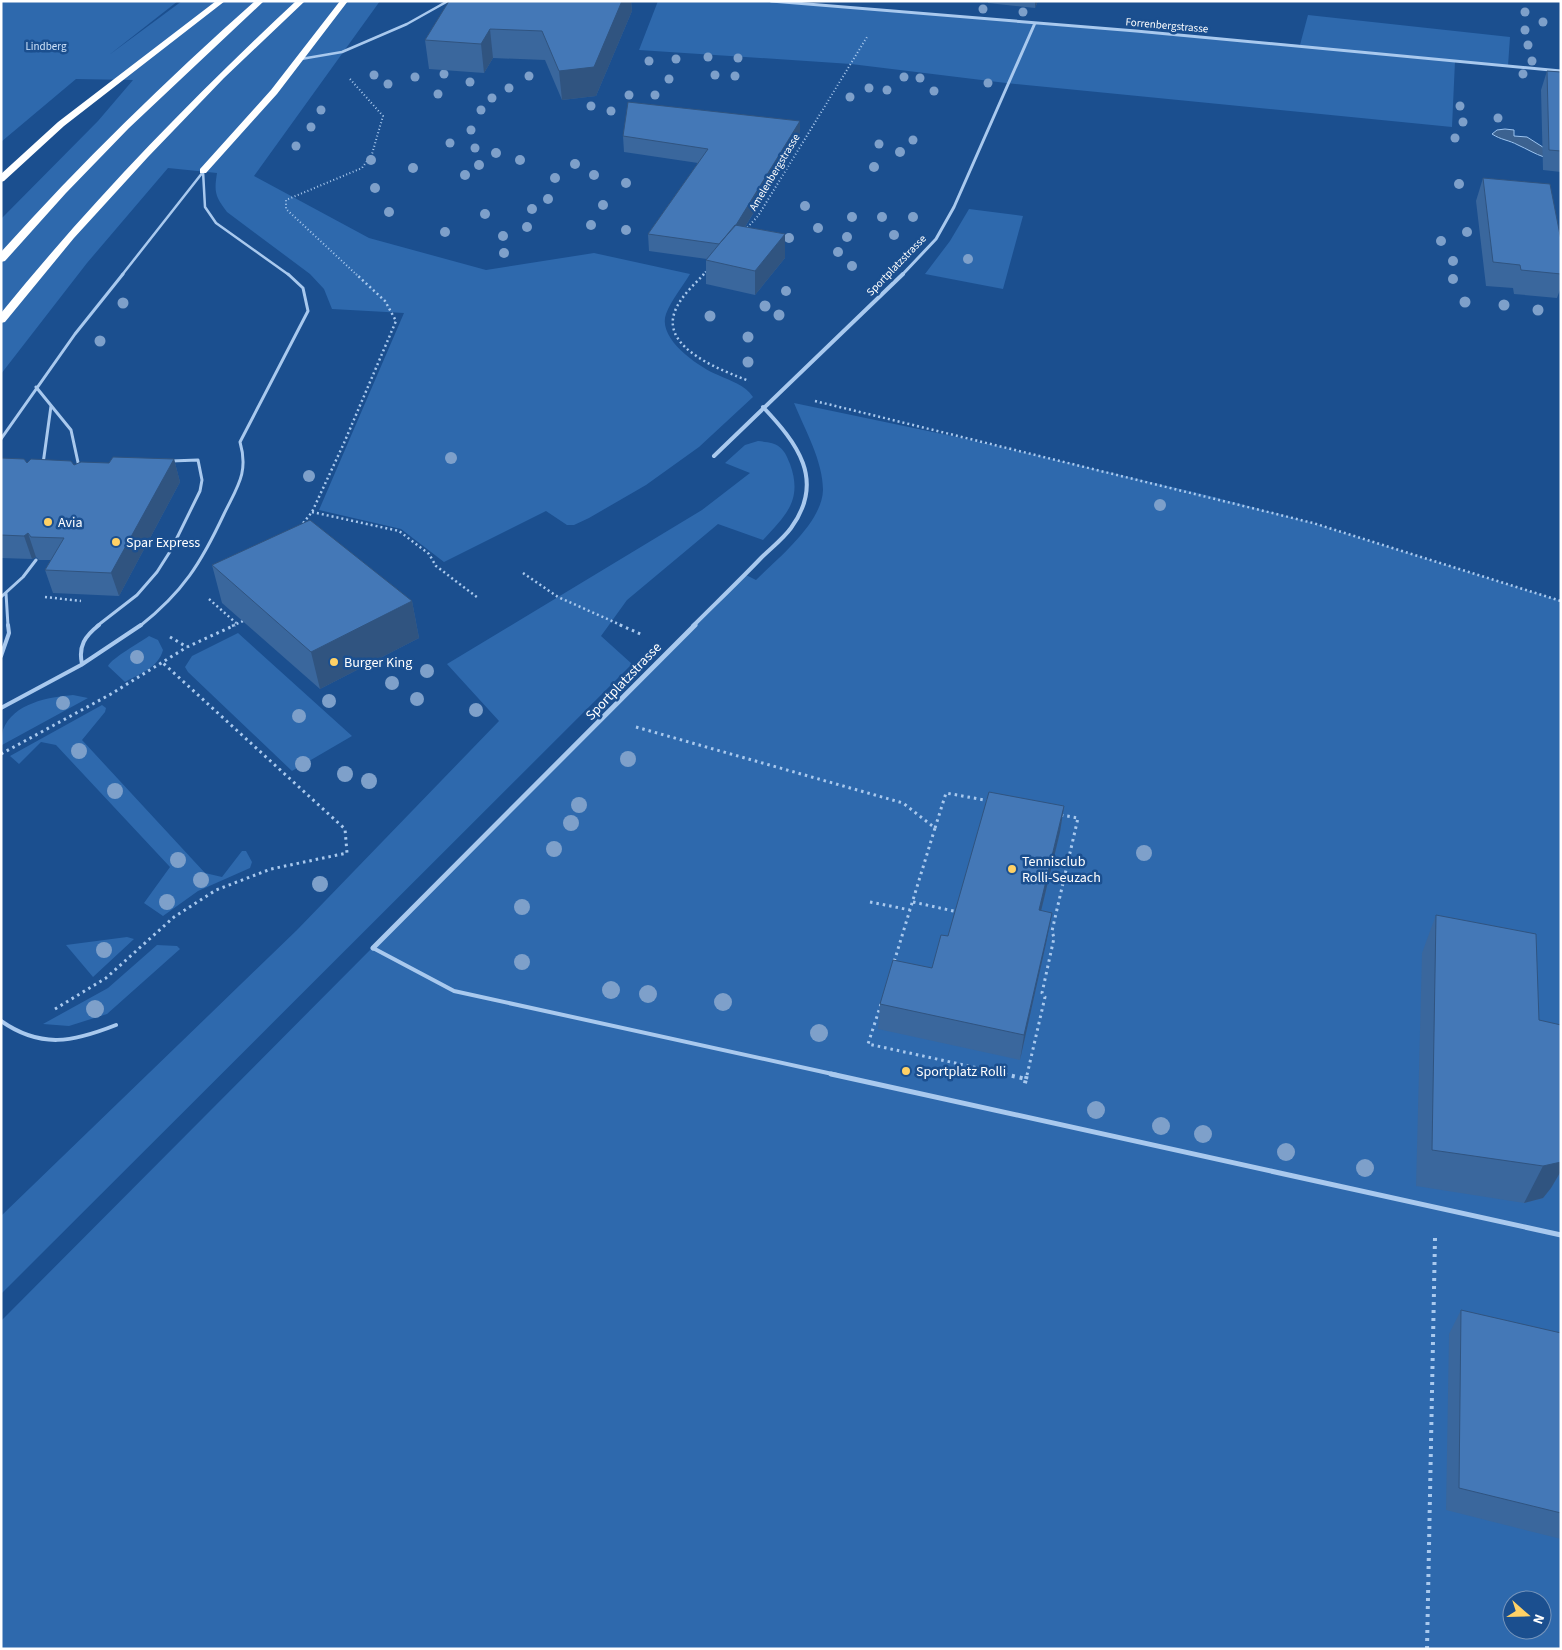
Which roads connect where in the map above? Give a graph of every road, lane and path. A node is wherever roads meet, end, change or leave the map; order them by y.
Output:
1 (221, 1) edge
2 (260, 1) edge
3 (300, 1) edge
4 (344, 1) edge
5 (448, 1) edge
6 (771, 1) edge
7 (886, 10) junction
8 (1035, 22) junction
9 (301, 59) junction
10 (1561, 70) edge
11 (203, 172) junction
12 (1, 179) edge
13 (742, 234) edge
14 (1, 259) edge
15 (712, 265) edge
16 (1, 320) edge
17 (36, 387) junction
18 (779, 392) junction
19 (51, 406) junction
20 (764, 407) junction
21 (1, 439) edge
22 (714, 456) dead end
23 (168, 461) edge
24 (80, 468) edge
25 (40, 469) edge
26 (312, 512) dead end
27 (36, 560) edge
28 (523, 573) dead end
29 (6, 593) junction
30 (1, 597) edge
31 (478, 598) dead end
32 (1561, 601) edge
33 (243, 621) edge
34 (614, 622) dead end
35 (1, 656) edge
36 (163, 663) junction
37 (82, 664) junction
38 (1, 708) edge
39 (602, 719) junction
40 (1, 754) edge
41 (993, 802) edge
42 (1059, 814) edge
43 (935, 828) junction
44 (870, 902) dead end
45 (912, 902) junction
46 (910, 910) junction
47 (959, 912) edge
48 (1043, 929) edge
49 (1052, 931) junction
50 (373, 948) joint
51 (894, 963) edge
52 (882, 999) edge
53 (1, 1022) edge
54 (116, 1025) dead end
55 (16, 1032) junction
56 (1026, 1079) junction
57 (1017, 1114) junction
58 (1436, 1208) junction
59 (1561, 1235) edge
60 (1427, 1649) edge

1 - 12 highway
2 - 14 highway
3 - 16 highway
4 - 9 highway
5 - 9 lane
6 - 7 street, Forrenbergstrasse
7 - 8 street, Forrenbergstrasse
7 - 13 path, Amelenbergstrasse
8 - 10 street, Forrenbergstrasse
8 - 18 street, Sportplatzstrasse
9 - 11 highway
11 - 17 lane
11 - 37 lane
15 - 18 path
17 - 19 lane
17 - 21 lane
18 - 20 street, Sportplatzstrasse
18 - 32 path
19 - 24 lane
19 - 25 lane
20 - 22 street, Sportplatzstrasse
20 - 39 street, Sportplatzstrasse
23 - 37 lane
26 - 31 path
27 - 29 lane
28 - 34 path
29 - 30 lane
29 - 35 lane
33 - 36 path
36 - 40 path
36 - 55 path
37 - 38 lane
39 - 43 path
39 - 50 street, Sportplatzstrasse
41 - 43 path
42 - 49 path
43 - 45 path
44 - 46 path
45 - 46 path
45 - 47 path
46 - 51 path
48 - 49 path
49 - 56 path
50 - 57 lane
52 - 56 path
53 - 55 lane
54 - 55 lane
56 - 57 path
57 - 58 lane
58 - 59 lane
58 - 60 path

